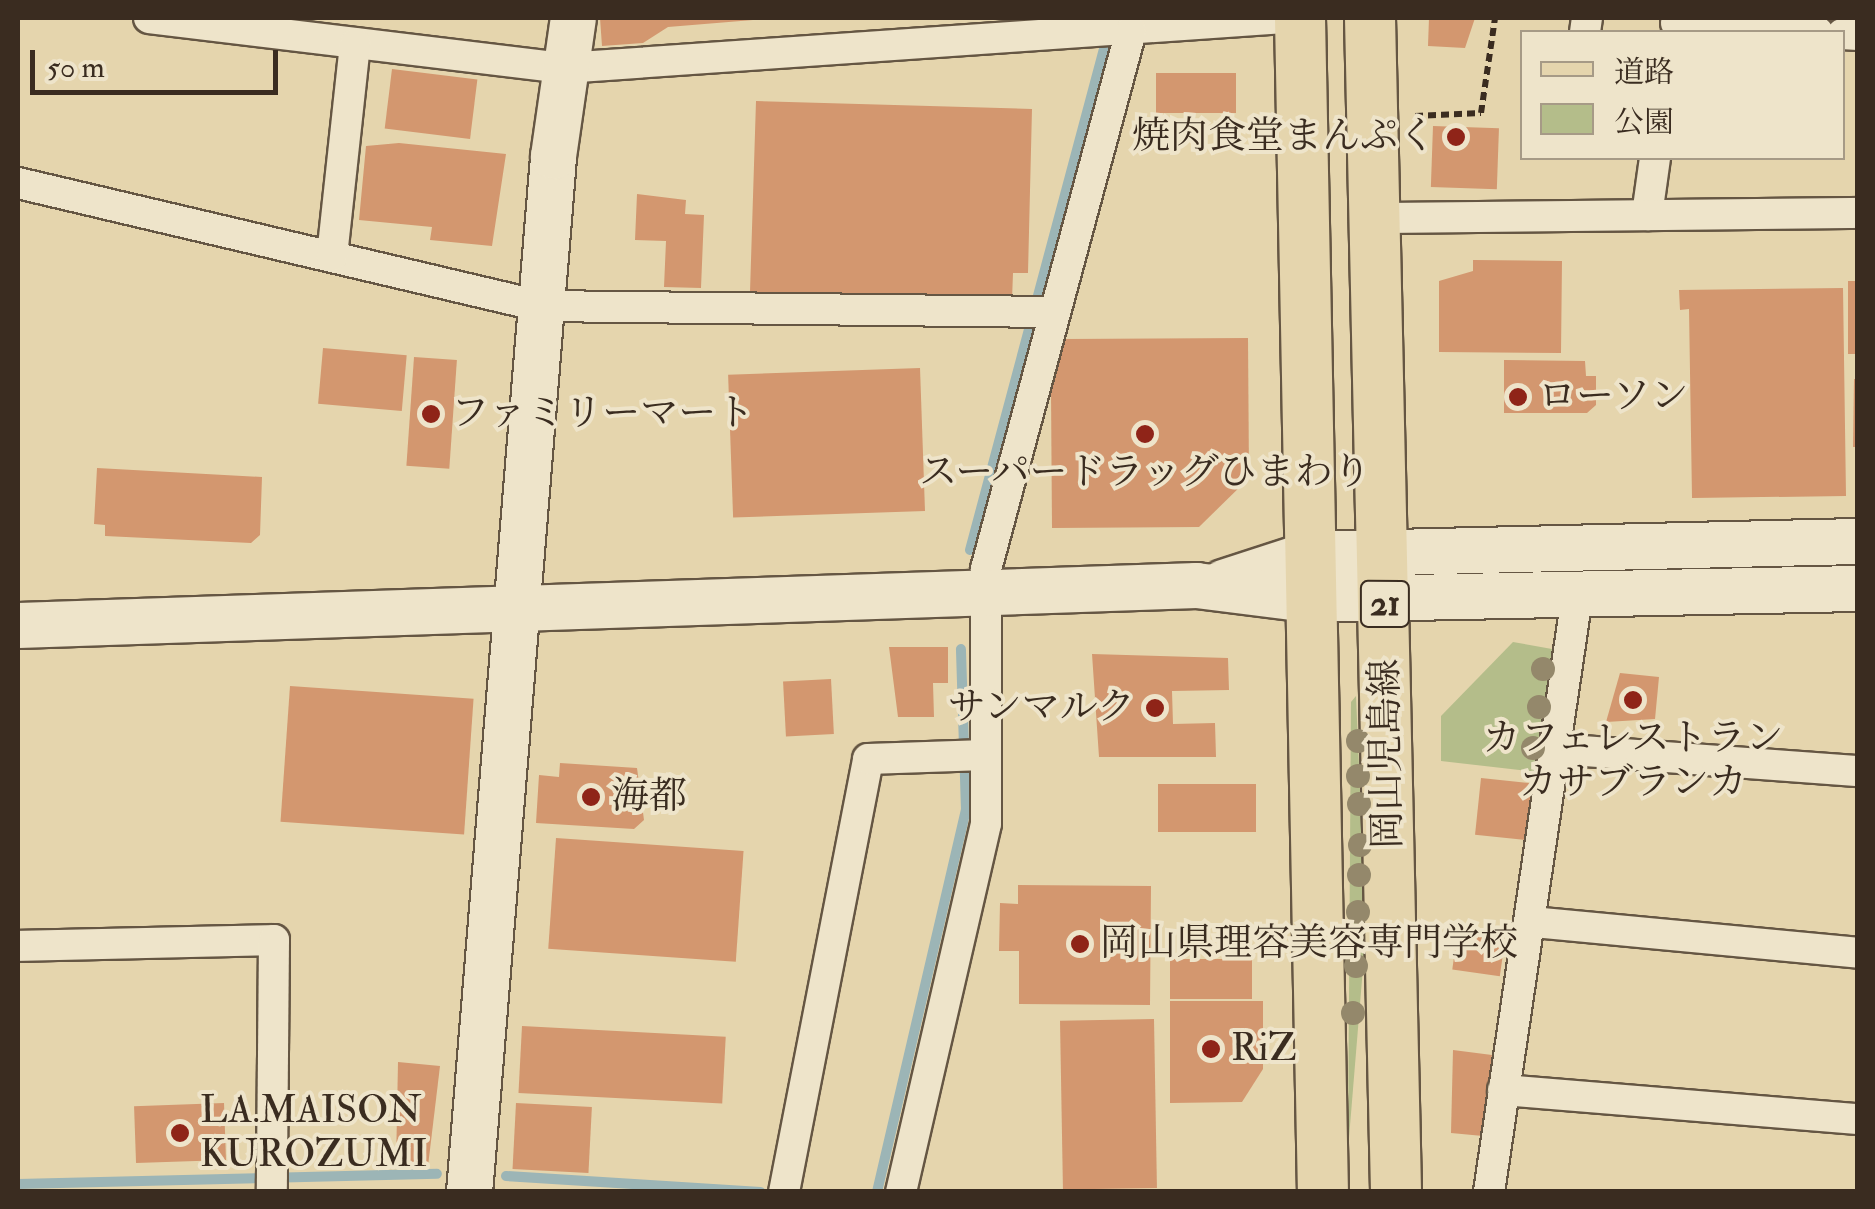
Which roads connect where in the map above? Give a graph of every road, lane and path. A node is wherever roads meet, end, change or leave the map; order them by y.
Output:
1 (149, 18) edge
2 (573, 18) edge
3 (1284, 18) edge
4 (1300, 18) edge
5 (1370, 18) edge
6 (1494, 18) edge
7 (1676, 24) edge
8 (1782, 30) edge
9 (1116, 32) junction
10 (355, 42) junction
11 (564, 68) junction
12 (1415, 116) dead end
13 (1656, 160) edge
14 (18, 184) edge
15 (1858, 213) edge
16 (1647, 215) junction
17 (1377, 218) junction
18 (332, 256) junction
19 (540, 306) junction
20 (1038, 312) junction
21 (1858, 541) edge
22 (1309, 576) junction
23 (1384, 576) junction
24 (1858, 588) edge
25 (986, 592) junction
26 (1577, 598) junction
27 (514, 608) junction
28 (18, 624) edge
29 (1556, 749) junction
30 (971, 756) junction
31 (1858, 771) edge
32 (1533, 922) junction
33 (18, 946) edge
34 (1858, 953) edge
35 (1503, 1090) junction
36 (1858, 1119) edge
37 (272, 1182) edge
38 (785, 1188) edge
39 (469, 1192) edge
40 (901, 1192) edge
41 (1323, 1192) edge
42 (1396, 1192) edge
43 (1489, 1192) edge

1 - 10 street
2 - 11 street
3 - 9 street
4 - 22 main road, 岡山児島線 / 21
5 - 17 main road, 岡山児島線 / 21
6 - 12 path
7 - 8 street
9 - 11 street
9 - 20 street
10 - 11 street
10 - 18 street
11 - 19 street
13 - 16 street
14 - 18 street
15 - 16 street
16 - 17 street
17 - 23 main road, 岡山児島線 / 21
18 - 19 street
19 - 20 street
19 - 27 street
20 - 25 street
21 - 23 street
22 - 23 street
22 - 25 street
22 - 41 main road, 岡山児島線 / 21
23 - 26 street
23 - 42 main road, 岡山児島線 / 21
24 - 26 street
25 - 27 street
25 - 30 street
26 - 29 street
27 - 28 street
27 - 39 street
29 - 31 street
29 - 32 street
30 - 38 street
30 - 40 street
32 - 34 street
32 - 35 street
33 - 37 street
35 - 36 street
35 - 43 street

